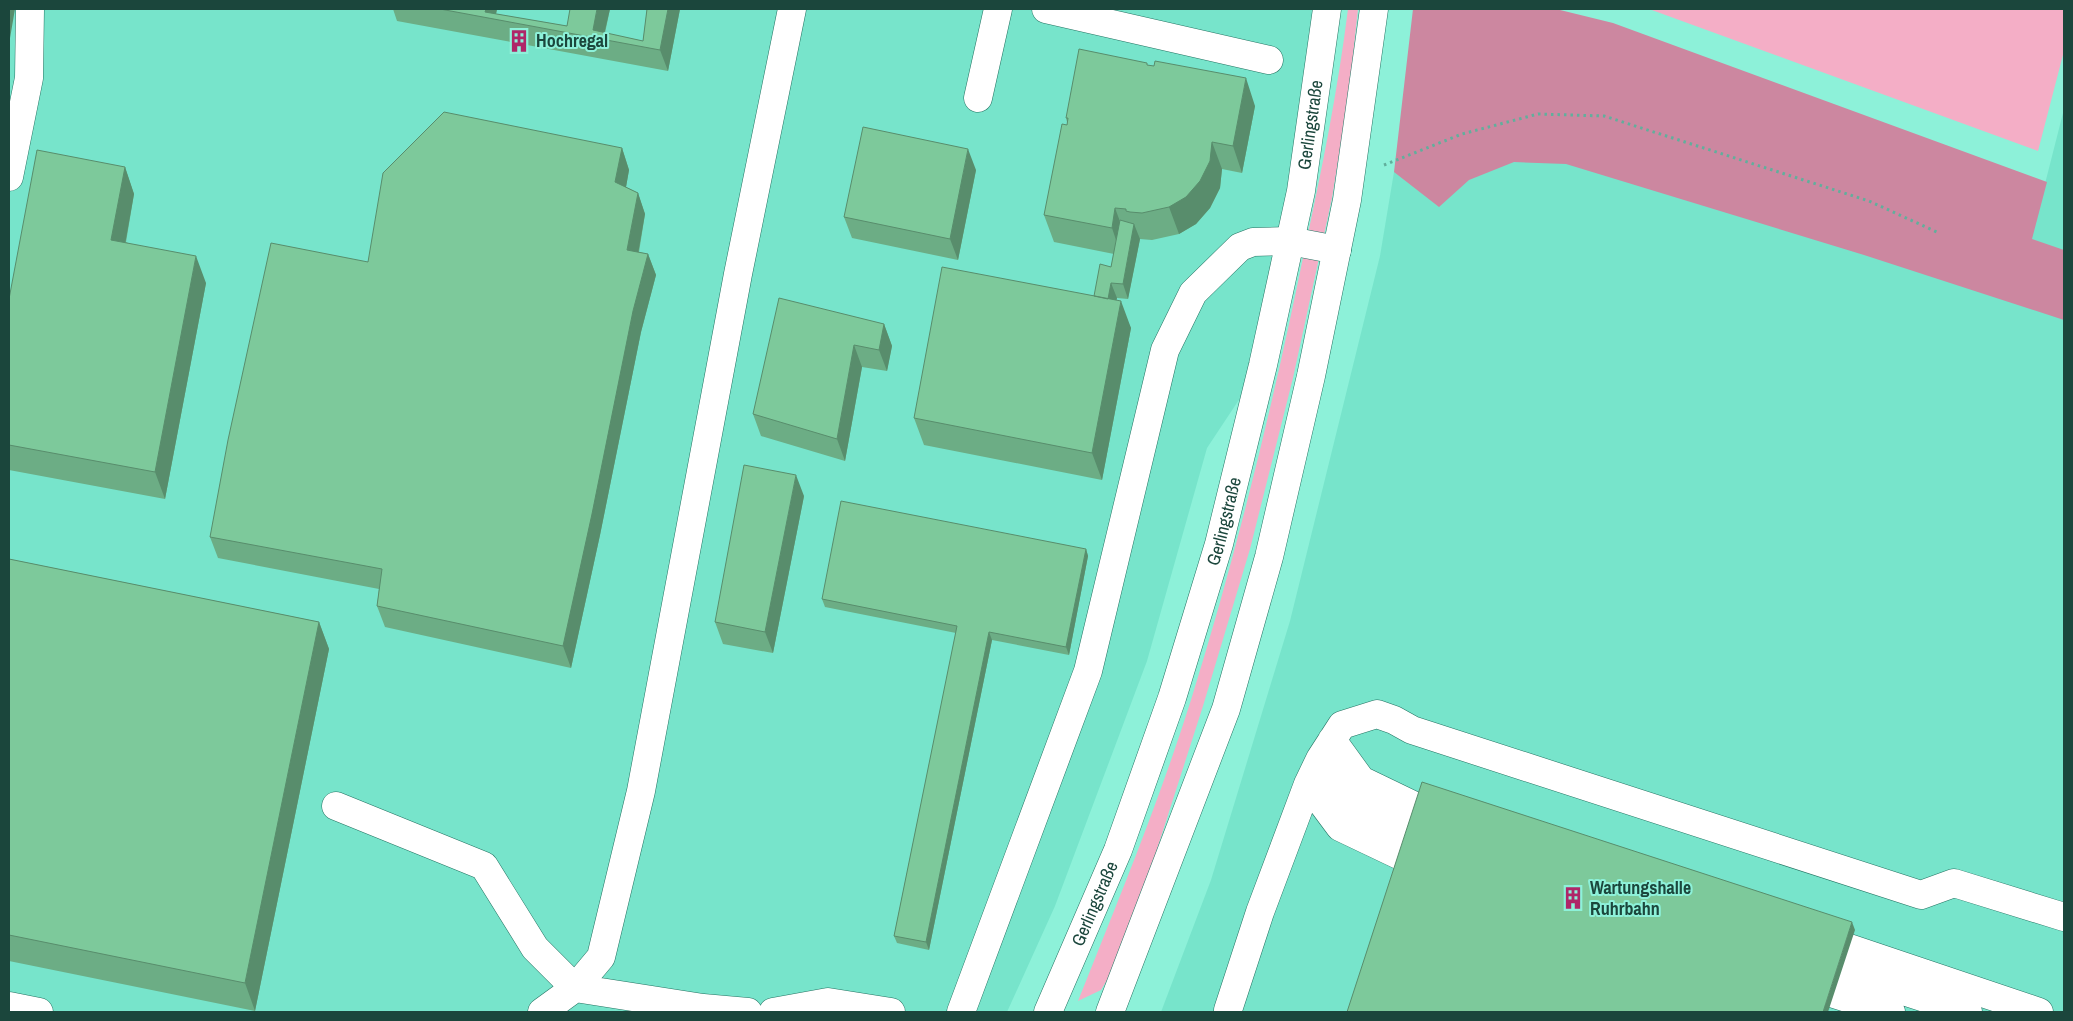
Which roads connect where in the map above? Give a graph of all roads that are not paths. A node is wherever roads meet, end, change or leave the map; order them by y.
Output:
1 (30, 9) edge
2 (792, 9) edge
3 (998, 9) edge
4 (1046, 9) edge
5 (1327, 9) edge
6 (1374, 9) edge
7 (1269, 60) dead end
8 (978, 98) dead end
9 (9, 177) edge
10 (1290, 241) junction
11 (1337, 250) junction
12 (1326, 750) junction
13 (1308, 784) junction
14 (336, 806) dead end
15 (2064, 917) edge
16 (1842, 971) junction
17 (575, 988) junction
18 (9, 1006) edge
19 (39, 1012) edge
20 (542, 1012) edge
21 (748, 1012) edge
22 (773, 1012) edge
23 (891, 1012) edge
24 (961, 1012) edge
25 (1048, 1012) edge
26 (1110, 1012) edge
27 (1228, 1012) edge
28 (1891, 1012) edge
29 (1968, 1012) edge
30 (2039, 1012) edge

1 - 9 main road
2 - 17 main road
3 - 8 main road
4 - 7 main road
5 - 10 main road, Gerlingstraße
6 - 11 main road
10 - 11 main road
10 - 24 main road
10 - 25 main road, Gerlingstraße
11 - 26 main road
12 - 13 main road
12 - 13 main road
12 - 15 main road
13 - 27 main road
14 - 17 main road
16 - 28 main road
16 - 29 main road
16 - 30 main road
17 - 20 main road
17 - 21 main road
18 - 19 main road
22 - 23 main road

